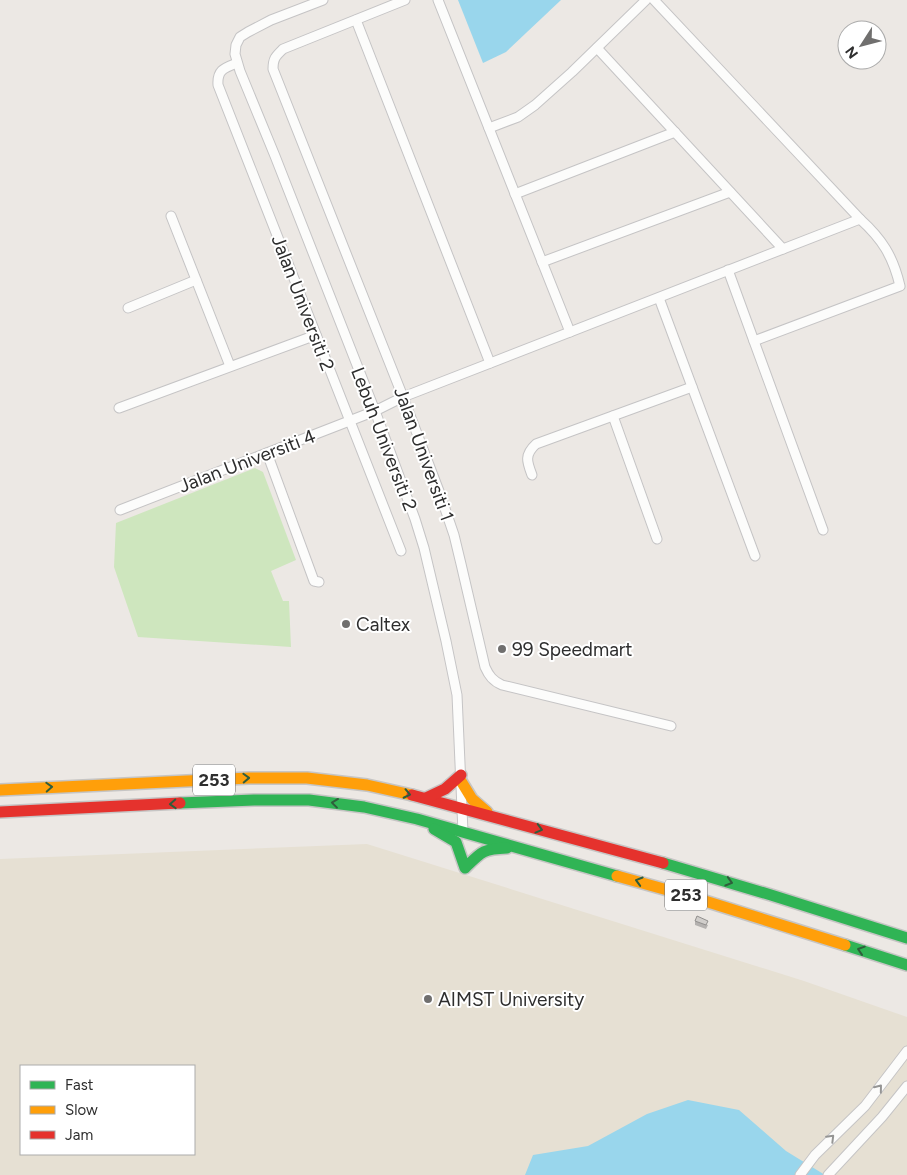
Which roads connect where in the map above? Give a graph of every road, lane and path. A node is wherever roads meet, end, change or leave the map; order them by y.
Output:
1 (323, 0) edge
2 (406, 0) edge
3 (438, 0) edge
4 (646, 0) edge
5 (654, 0) edge
6 (356, 20) junction
7 (597, 48) junction
8 (237, 63) junction
9 (489, 128) junction
10 (675, 132) junction
11 (730, 192) junction
12 (515, 194) junction
13 (171, 216) dead end
14 (860, 219) junction
15 (782, 249) junction
16 (542, 262) junction
17 (728, 270) junction
18 (196, 280) junction
19 (658, 298) junction
20 (128, 308) dead end
21 (570, 332) junction
22 (316, 335) junction
23 (754, 341) junction
24 (490, 363) junction
25 (230, 366) junction
26 (692, 387) junction
27 (403, 397) junction
28 (119, 408) dead end
29 (375, 411) junction
30 (613, 416) junction
31 (350, 421) junction
32 (267, 453) junction
33 (532, 475) dead end
34 (120, 510) dead end
35 (823, 530) dead end
36 (657, 539) dead end
37 (401, 551) dead end
38 (756, 556) dead end
39 (318, 582) dead end
40 (671, 726) dead end
41 (461, 778) junction
42 (0, 790) edge
43 (426, 798) junction
44 (462, 808) junction
45 (0, 812) edge
46 (492, 816) junction
47 (417, 819) junction
48 (463, 832) junction
49 (517, 848) junction
50 (907, 938) edge
51 (894, 961) junction
52 (907, 965) edge
53 (907, 977) edge
54 (907, 1051) edge
55 (907, 1086) edge
56 (831, 1171) edge
57 (800, 1175) edge

1 - 8 street
2 - 6 street
3 - 9 street
4 - 7 street
5 - 14 street
6 - 24 street
6 - 27 street, Jalan Universiti 1
7 - 9 street
7 - 10 street
8 - 22 street, Jalan Universiti 2
8 - 29 street, Lebuh Universiti 2
9 - 12 street
10 - 11 street
10 - 12 street
11 - 15 street
11 - 16 street
12 - 16 street
13 - 18 street
14 - 15 street, Jalan Universiti 4
14 - 23 street
15 - 17 street, Jalan Universiti 4
16 - 21 street
17 - 19 street, Jalan Universiti 4
17 - 23 street
18 - 20 street
18 - 25 street
19 - 21 street, Jalan Universiti 4
19 - 26 street
21 - 24 street, Jalan Universiti 4
22 - 25 street
22 - 31 street, Jalan Universiti 2
23 - 35 street
24 - 27 street, Jalan Universiti 4
25 - 28 street
26 - 30 street
26 - 38 street
27 - 29 street, Jalan Universiti 4
27 - 40 street, Jalan Universiti 1
29 - 31 street, Jalan Universiti 4
29 - 41 street, Lebuh Universiti 2
30 - 33 street
30 - 36 street
31 - 32 street, Jalan Universiti 4
31 - 37 street, Jalan Universiti 2
32 - 34 street, Jalan Universiti 4
32 - 39 street
41 - 43 main road
41 - 44 street, Lebuh Universiti 2
41 - 46 main road
42 -> 43 main road, 253
43 - 44 main road, 253
44 - 46 main road, 253
44 - 48 street, Lebuh Universiti 2
47 -> 45 main road, 253
46 -> 50 main road, 253
47 - 48 main road, 253
47 - 49 main road
48 - 49 main road, 253
51 -> 49 main road, 253
51 - 52 main road, 253
51 - 53 main road
57 -> 54 street
55 - 56 street

